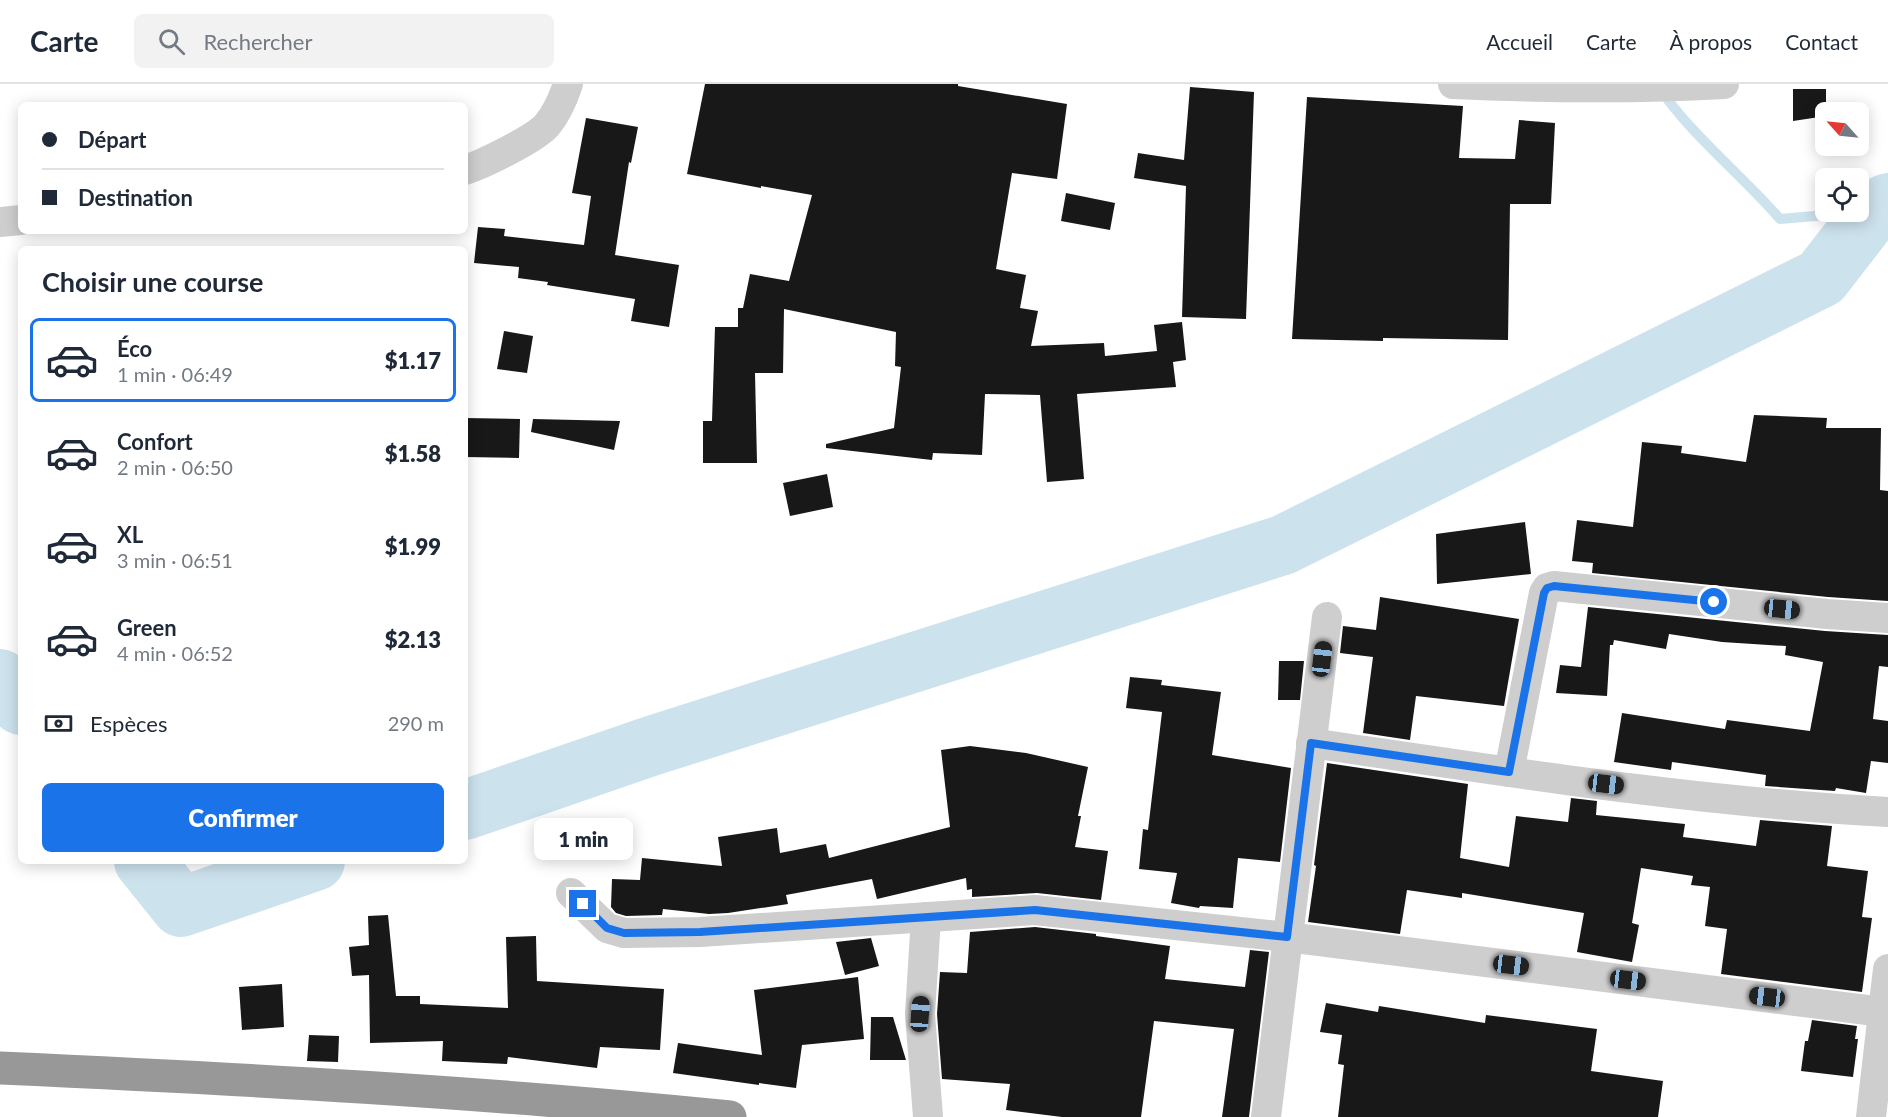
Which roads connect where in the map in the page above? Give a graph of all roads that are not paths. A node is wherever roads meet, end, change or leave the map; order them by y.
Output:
1 (568, 84) edge
2 (1453, 84) edge
3 (1724, 84) edge
4 (468, 169) edge
5 (18, 220) edge
6 (0, 222) edge
7 (1327, 617) dead end
8 (1888, 618) edge
9 (1311, 743) junction
10 (1509, 772) junction
11 (1888, 812) edge
12 (571, 893) dead end
13 (926, 917) junction
14 (1287, 937) junction
15 (1888, 969) edge
16 (1883, 1012) junction
17 (0, 1068) edge
18 (730, 1117) edge
19 (928, 1117) edge
20 (1266, 1117) edge
21 (1871, 1117) edge

1 - 4 street
2 - 3 street
5 - 6 street
7 - 9 street
8 - 10 street
9 - 10 street
9 - 14 street
10 - 11 street
12 - 13 street
13 - 14 street
13 - 19 street
14 - 16 street
14 - 20 street
15 - 16 street
16 - 21 street
17 - 18 highway

